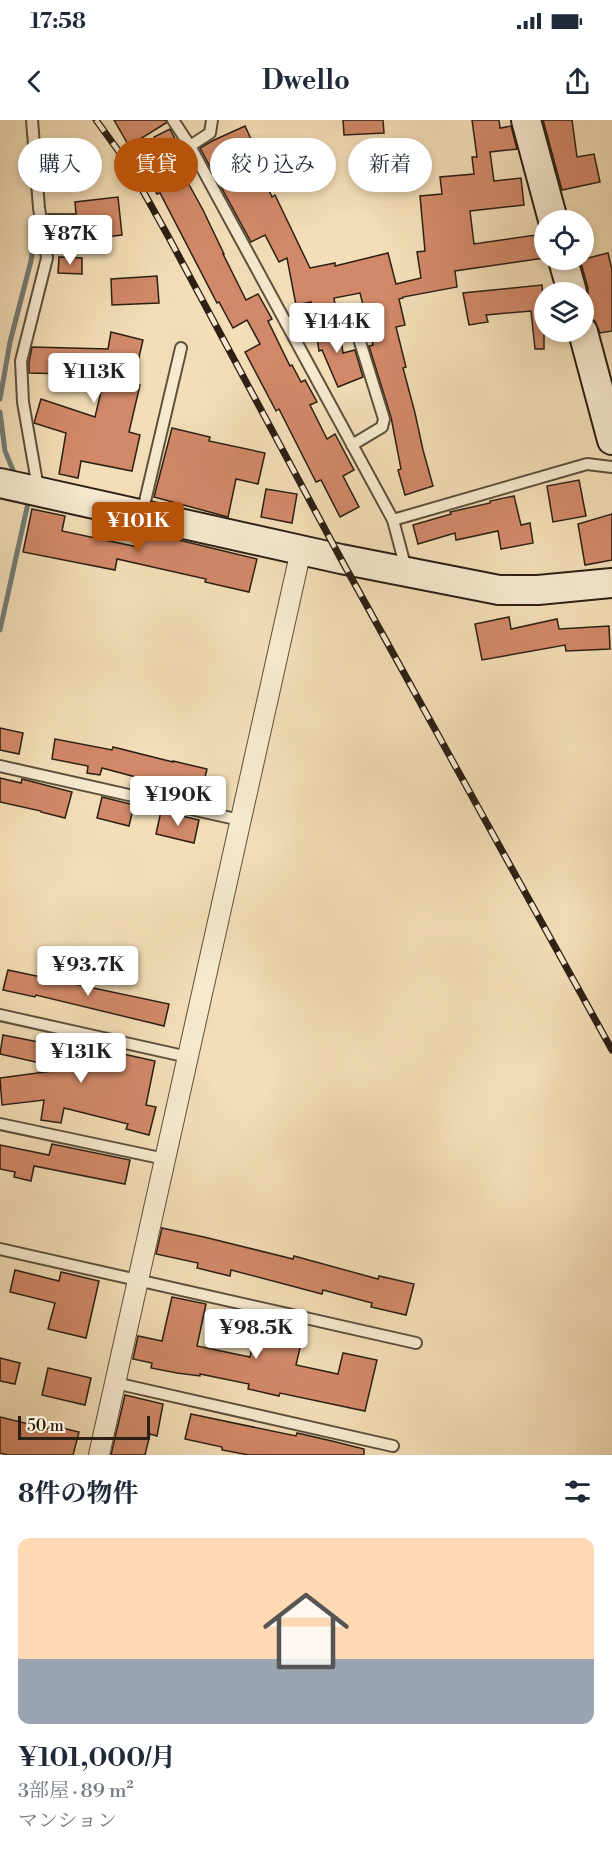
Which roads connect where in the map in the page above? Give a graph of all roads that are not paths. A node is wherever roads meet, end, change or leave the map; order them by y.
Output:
1 (32, 120) edge
2 (173, 120) edge
3 (212, 120) edge
4 (526, 120) edge
5 (185, 138) edge
6 (198, 141) edge
7 (198, 161) edge
8 (550, 210) edge
9 (286, 323) junction
10 (586, 342) edge
11 (181, 348) dead end
12 (612, 440) edge
13 (352, 445) junction
14 (612, 467) edge
15 (0, 483) edge
16 (39, 491) junction
17 (142, 514) junction
18 (393, 520) junction
19 (301, 550) junction
20 (407, 573) junction
21 (612, 583) edge
22 (0, 766) edge
23 (240, 820) junction
24 (0, 1015) edge
25 (188, 1057) junction
26 (0, 1124) edge
27 (165, 1159) junction
28 (0, 1250) edge
29 (137, 1281) junction
30 (416, 1342) dead end
31 (115, 1383) junction
32 (393, 1446) dead end
33 (99, 1455) edge

1 - 16 lane
2 - 5 lane
3 - 6 lane
4 - 8 street
7 - 9 lane
9 - 13 lane
9 - 13 lane
10 - 12 street
11 - 17 lane
13 - 18 lane
14 - 18 lane
15 - 16 street
16 - 17 street
17 - 19 street
18 - 20 lane
19 - 20 street
19 - 23 street
20 - 21 street
22 - 23 lane
23 - 25 street
24 - 25 lane
25 - 27 street
26 - 27 lane
27 - 29 street
28 - 29 lane
29 - 30 lane
29 - 31 street
31 - 32 lane
31 - 33 street

